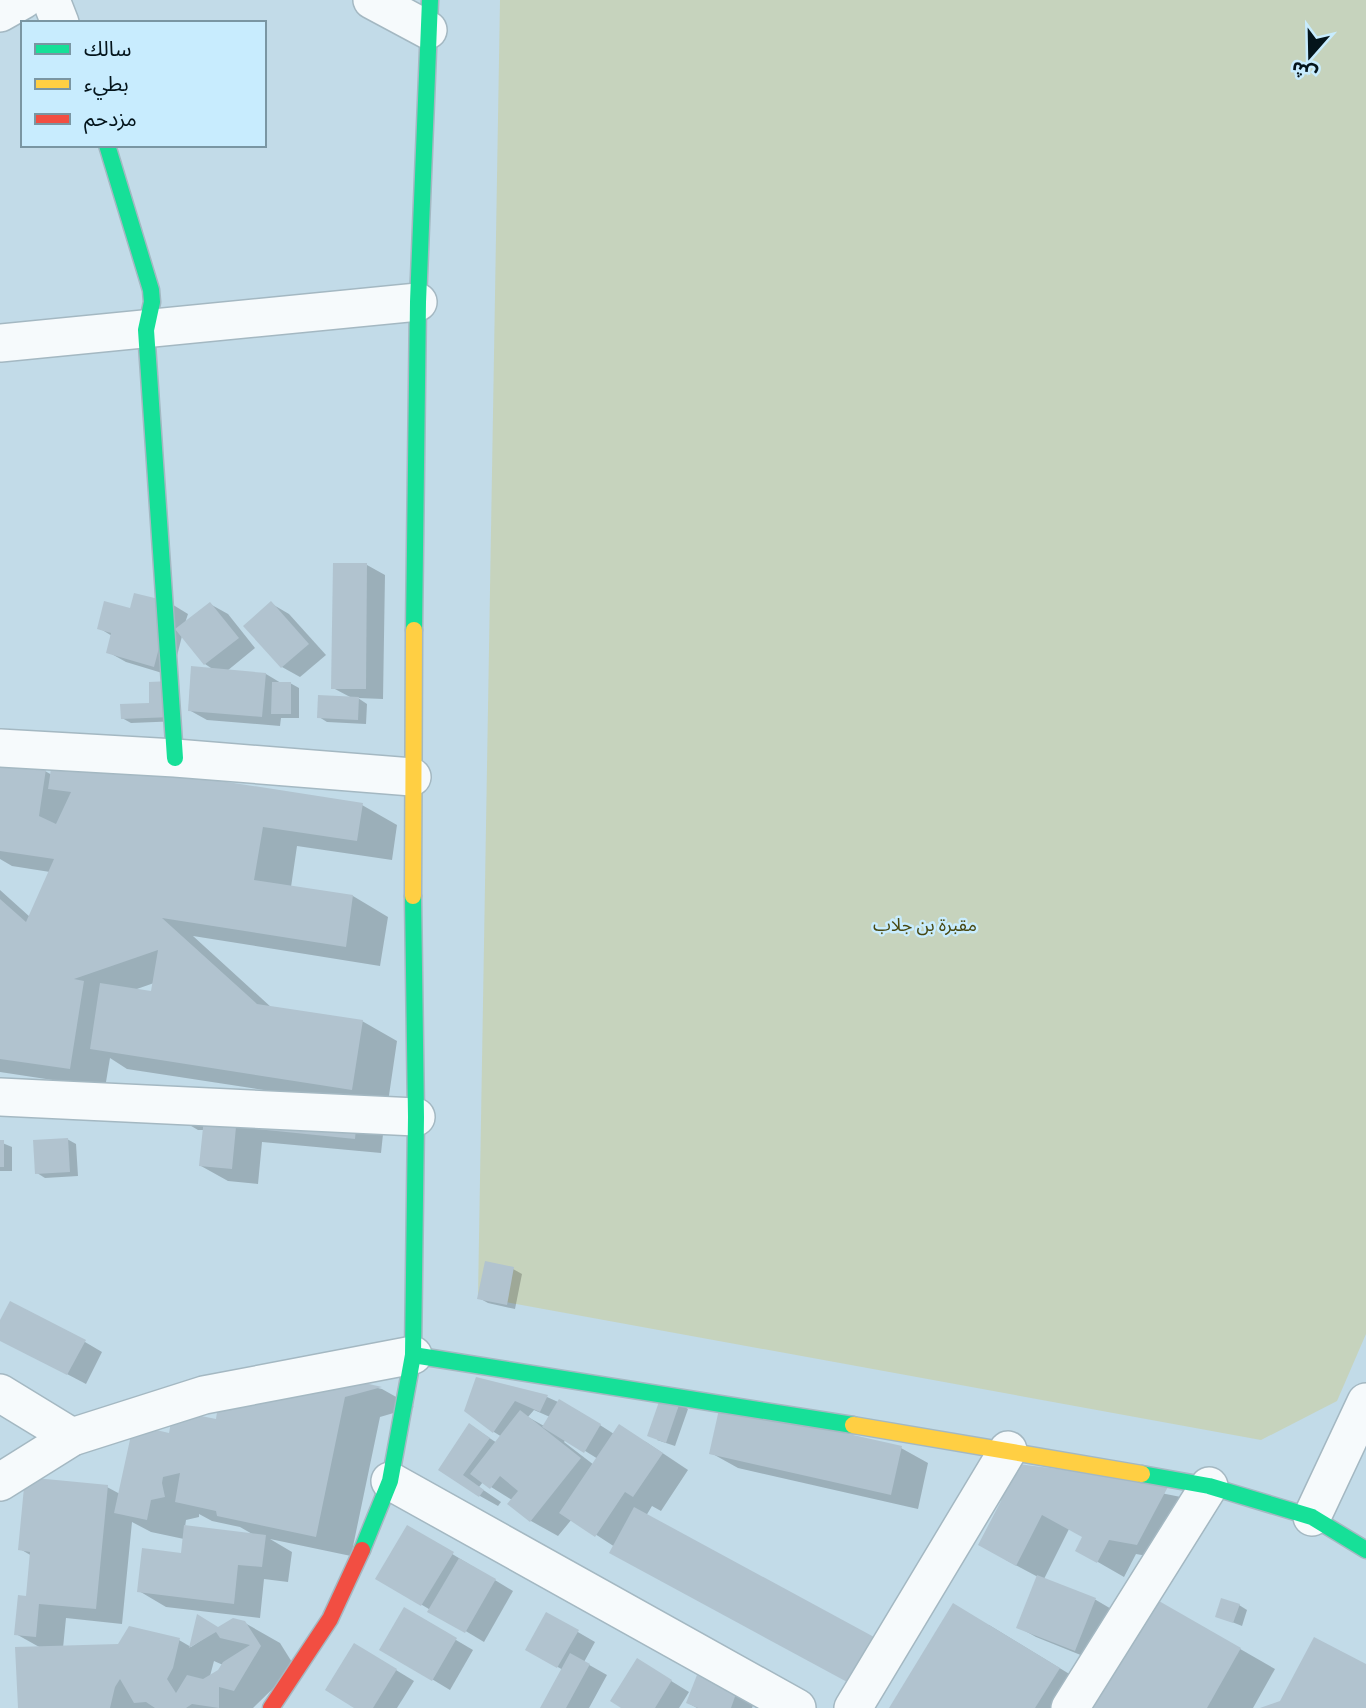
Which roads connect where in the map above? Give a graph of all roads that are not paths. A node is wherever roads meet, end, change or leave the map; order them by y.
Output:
1 (23, 0) edge
2 (51, 0) edge
3 (372, 0) edge
4 (0, 13) edge
5 (429, 15) edge
6 (59, 21) edge
7 (108, 147) edge
8 (418, 302) junction
9 (146, 330) junction
10 (0, 343) edge
11 (0, 748) edge
12 (175, 758) junction
13 (412, 777) junction
14 (0, 1097) edge
15 (416, 1117) junction
16 (412, 1355) junction
17 (0, 1392) edge
18 (1366, 1402) edge
19 (72, 1437) junction
20 (1008, 1450) junction
21 (390, 1481) junction
22 (0, 1482) edge
23 (1209, 1486) junction
24 (1312, 1517) junction
25 (1366, 1550) edge
26 (271, 1708) edge
27 (797, 1708) edge
28 (853, 1708) edge
29 (1070, 1708) edge

1 - 4 street
2 - 6 street
3 - 5 street
5 - 8 street
7 - 9 street
8 - 9 street
8 - 13 street
9 - 10 street
9 - 12 street
11 - 12 street
12 - 13 street
13 - 15 street
14 - 15 street
15 - 16 street
16 - 19 street
16 - 20 street
16 - 21 street
17 - 19 street
18 - 24 street
19 - 22 street
20 - 23 street
20 - 28 street
21 - 26 street
21 - 27 street
23 - 24 street
23 - 29 street
24 - 25 street

